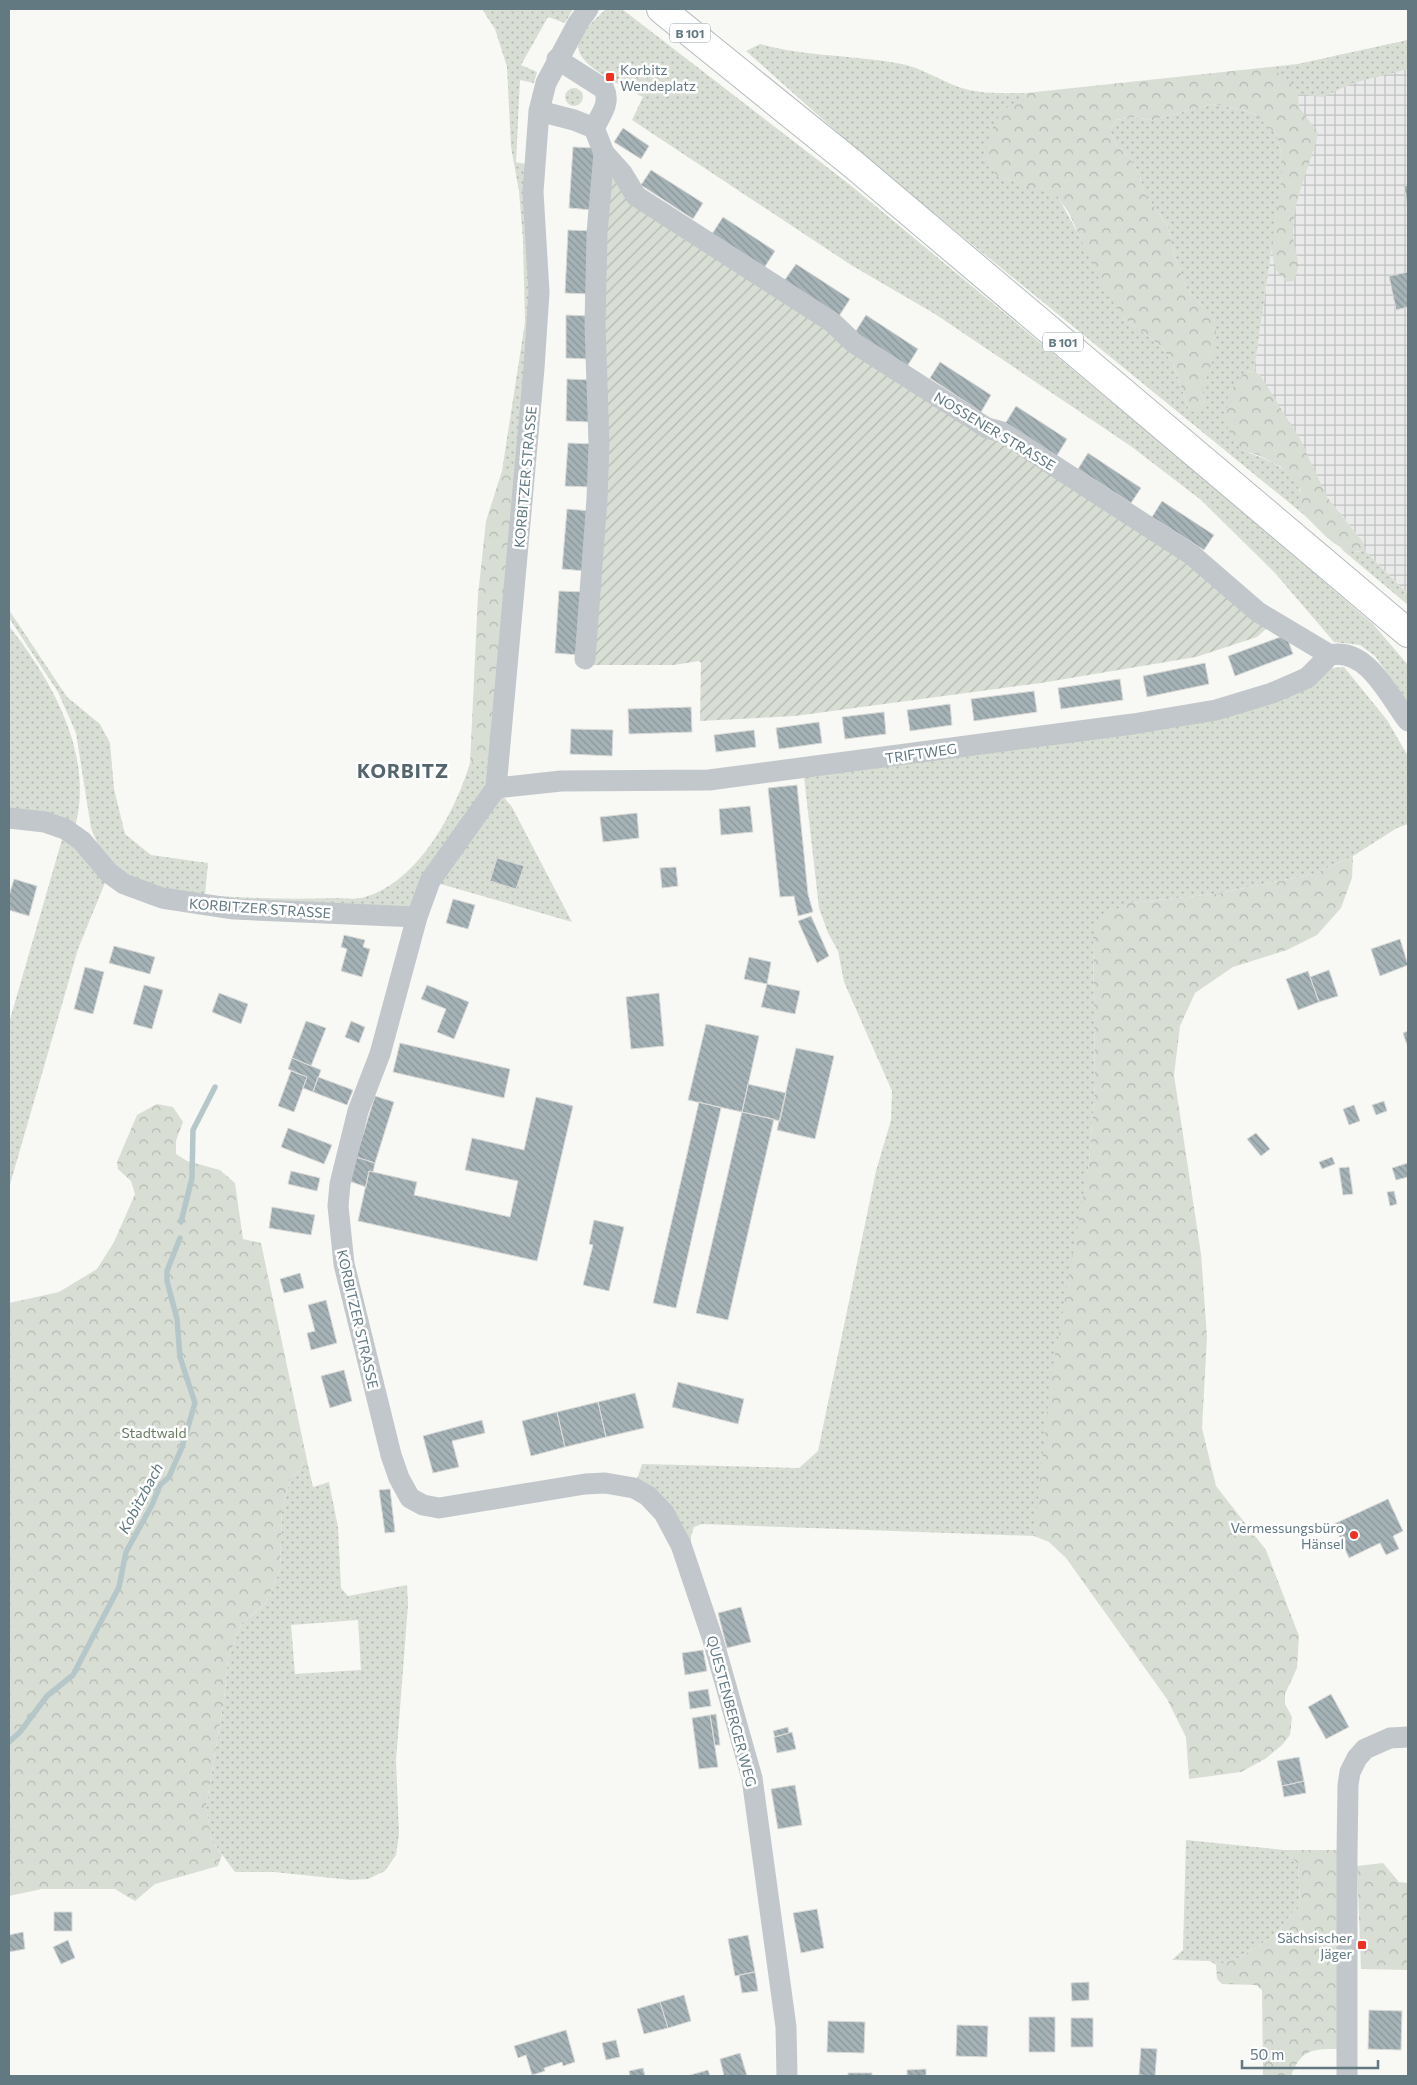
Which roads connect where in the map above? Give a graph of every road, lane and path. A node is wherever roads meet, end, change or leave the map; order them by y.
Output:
1 (661, 9) edge
2 (583, 16) edge
3 (557, 59) junction
4 (540, 111) junction
5 (594, 128) junction
6 (604, 153) junction
7 (1408, 633) edge
8 (1330, 655) junction
9 (585, 659) dead end
10 (1408, 721) edge
11 (496, 788) junction
12 (9, 818) edge
13 (417, 917) junction
14 (634, 1488) joint
15 (1408, 1737) edge
16 (787, 2076) edge
17 (1347, 2076) edge

1 - 7 main road, B 101
2 - 3 street, KORBITZER STRASSE
3 - 4 street, KORBITZER STRASSE
3 - 5 street
4 - 5 street
4 - 11 street, KORBITZER STRASSE
5 - 6 street
6 - 8 street, NOSSENER STRASSE
6 - 9 street
8 - 10 street, NOSSENER STRASSE
8 - 11 street, TRIFTWEG
11 - 13 street, KORBITZER STRASSE
12 - 13 street, KORBITZER STRASSE
13 - 14 street, KORBITZER STRASSE
14 - 16 street, QUESTENBERGER WEG
15 - 17 street

